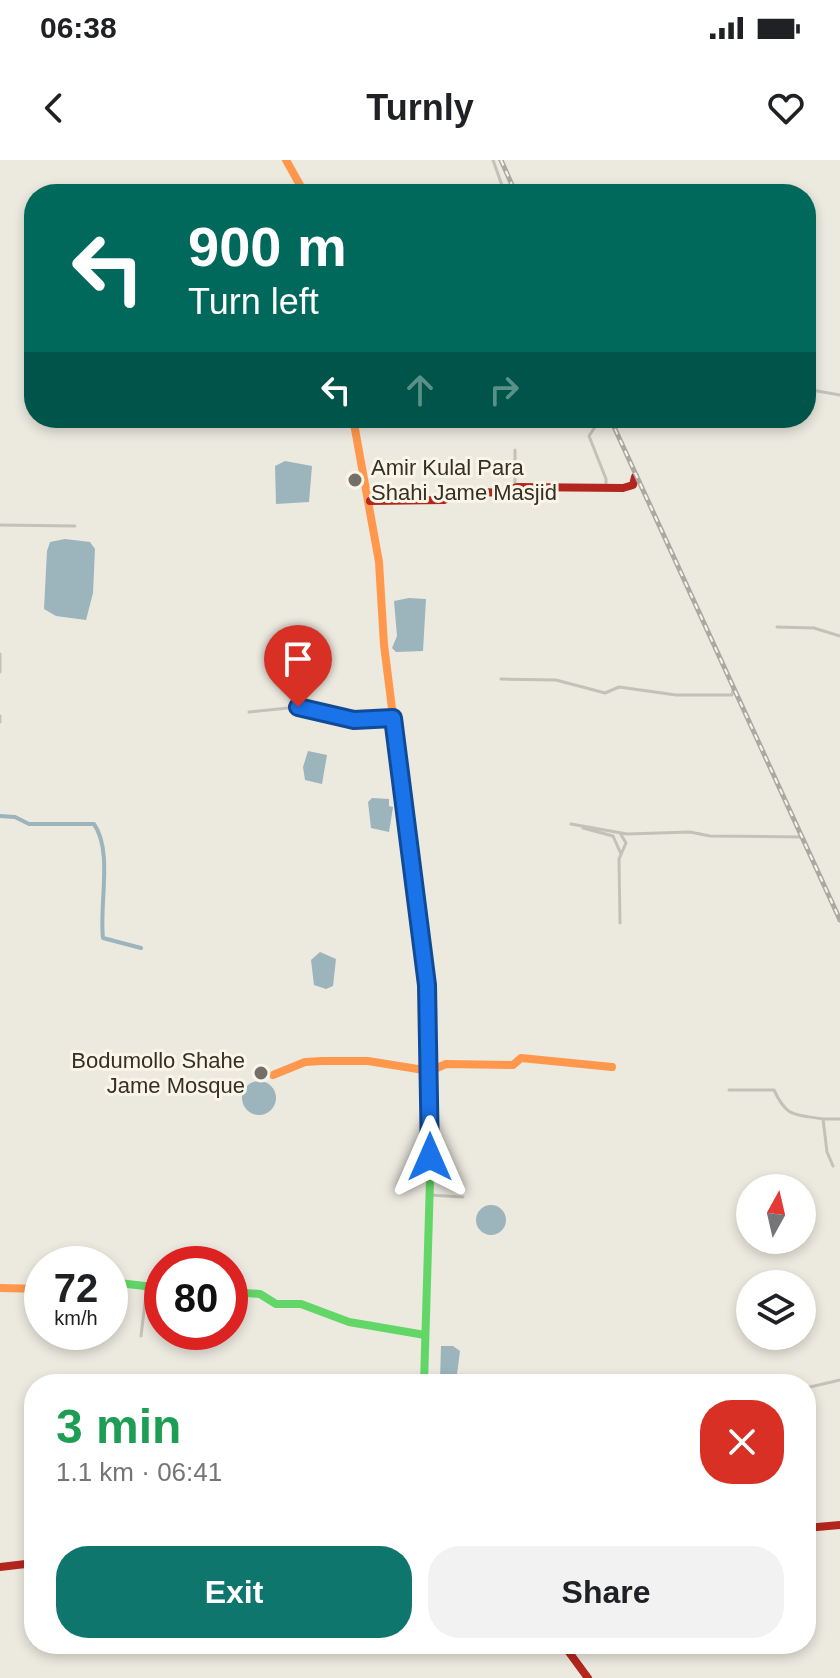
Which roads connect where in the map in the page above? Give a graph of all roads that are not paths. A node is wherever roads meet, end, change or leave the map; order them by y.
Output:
1 (286, 160) edge
2 (493, 160) edge
3 (299, 184) edge
4 (501, 184) edge
5 (816, 391) edge
6 (840, 395) edge
7 (355, 428) edge
8 (594, 428) edge
9 (515, 450) dead end
10 (635, 477) dead end
11 (515, 487) junction
12 (606, 488) junction
13 (370, 501) junction
14 (0, 525) edge
15 (75, 526) dead end
16 (777, 627) dead end
17 (840, 636) edge
18 (0, 654) edge
19 (0, 672) edge
20 (501, 679) dead end
21 (733, 690) dead end
22 (249, 712) dead end
23 (393, 718) junction
24 (620, 833) junction
25 (802, 837) dead end
26 (621, 854) junction
27 (620, 923) dead end
28 (612, 1067) dead end
29 (430, 1071) junction
30 (273, 1075) dead end
31 (729, 1090) dead end
32 (823, 1119) junction
33 (840, 1119) edge
34 (833, 1166) dead end
35 (429, 1195) junction
36 (463, 1197) dead end
37 (0, 1288) edge
38 (24, 1289) edge
39 (248, 1293) edge
40 (144, 1311) edge
41 (425, 1335) junction
42 (141, 1336) dead end
43 (424, 1374) edge
44 (840, 1380) edge
45 (816, 1386) edge
46 (840, 1525) edge
47 (816, 1527) edge
48 (24, 1564) edge
49 (0, 1567) edge
50 (570, 1654) edge
51 (588, 1678) edge

1 - 3 main road
2 - 4 street
5 - 6 street
7 - 13 main road
8 - 12 street
9 - 11 street
10 - 12 main road
11 - 12 main road
11 - 13 main road
13 - 23 main road
14 - 15 street
16 - 17 street
18 - 19 street
20 - 21 street
22 - 23 street
23 - 29 main road
24 - 25 street
24 - 26 street
24 - 26 street
26 - 27 street
28 - 29 main road
29 - 30 main road
29 - 35 main road
31 - 32 street
32 - 33 street
32 - 34 street
35 - 36 street
35 - 41 main road
37 - 38 main road
39 - 41 main road
40 - 42 street
41 - 43 main road
44 - 45 street
46 - 47 main road
48 - 49 main road
50 - 51 main road

